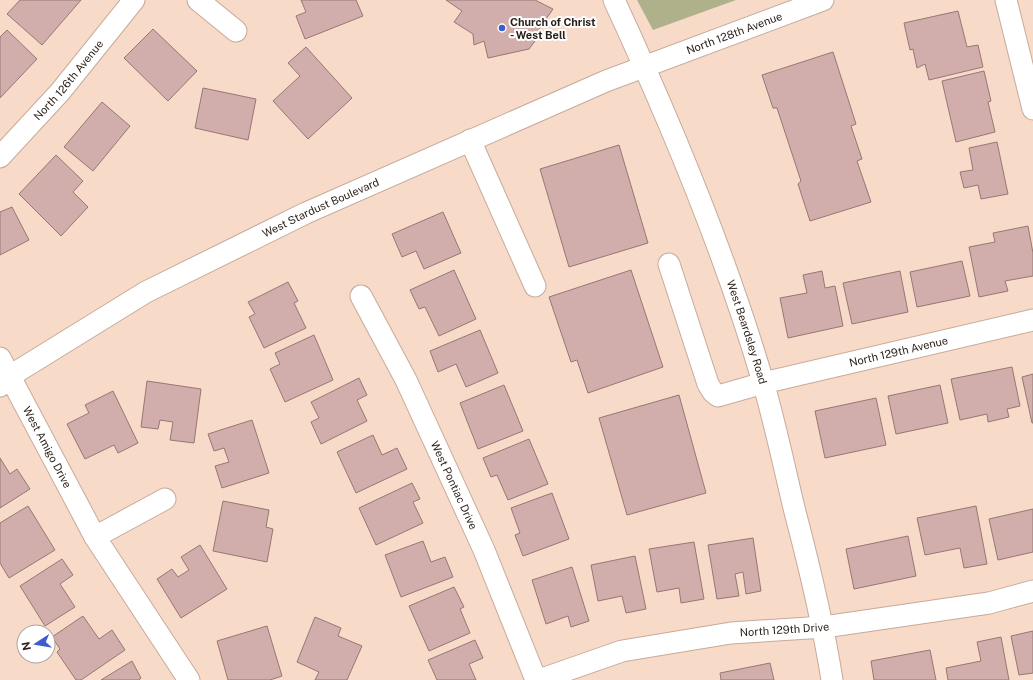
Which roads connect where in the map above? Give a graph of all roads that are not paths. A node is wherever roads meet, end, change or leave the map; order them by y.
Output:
1 (134, 0) edge
2 (198, 0) edge
3 (614, 0) edge
4 (823, 0) edge
5 (1006, 0) edge
6 (236, 30) dead end
7 (645, 68) junction
8 (1033, 109) edge
9 (470, 140) junction
10 (0, 157) edge
11 (669, 264) dead end
12 (535, 286) dead end
13 (361, 296) dead end
14 (1033, 320) edge
15 (0, 358) edge
16 (3, 381) edge
17 (763, 383) junction
18 (165, 499) dead end
19 (95, 537) junction
20 (1033, 592) edge
21 (824, 627) junction
22 (189, 680) edge
23 (536, 680) edge
24 (539, 680) edge
25 (832, 680) edge

1 - 10 street, North 126th Avenue
2 - 6 street
3 - 7 street, West Beardsley Road
4 - 7 street, North 128th Avenue
5 - 8 street
7 - 9 street, West Stardust Boulevard
7 - 17 street, West Beardsley Road
9 - 12 street
9 - 16 street, West Stardust Boulevard
11 - 17 street, North 129th Avenue
13 - 23 street, West Pontiac Drive
14 - 17 street, North 129th Avenue
15 - 16 street, West Amigo Drive
16 - 19 street, West Amigo Drive
17 - 21 street, West Beardsley Road
18 - 19 street
19 - 22 street, West Amigo Drive
20 - 21 street, North 129th Drive
21 - 24 street, North 129th Drive
21 - 25 street, West Beardsley Road

